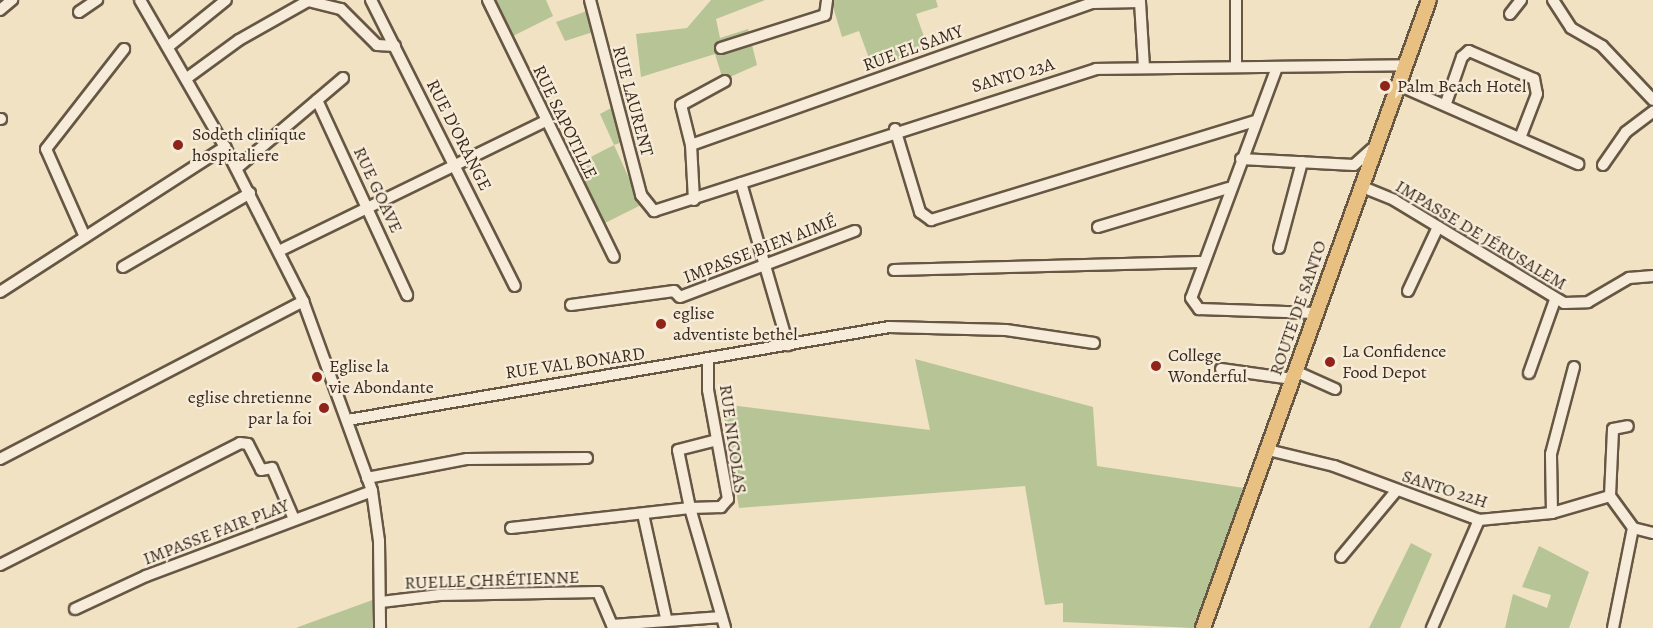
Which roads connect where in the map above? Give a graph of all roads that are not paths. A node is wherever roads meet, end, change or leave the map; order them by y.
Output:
1 (12, 0) edge
2 (97, 0) edge
3 (140, 0) edge
4 (226, 0) edge
5 (371, 0) edge
6 (488, 0) edge
7 (590, 0) edge
8 (827, 0) edge
9 (1236, 0) edge
10 (1429, 0) edge
11 (1521, 0) edge
12 (1553, 0) edge
13 (0, 10) edge
14 (78, 12) dead end
15 (1510, 14) dead end
16 (169, 46) junction
17 (395, 46) junction
18 (722, 48) dead end
19 (124, 49) dead end
20 (1405, 65) junction
21 (1236, 66) junction
22 (1144, 68) junction
23 (1276, 70) junction
24 (187, 78) junction
25 (344, 78) dead end
26 (725, 81) dead end
27 (1398, 85) junction
28 (317, 100) junction
29 (1653, 100) edge
30 (1446, 103) junction
31 (1653, 112) edge
32 (546, 121) junction
33 (1254, 121) junction
34 (895, 129) junction
35 (1520, 138) junction
36 (1377, 143) junction
37 (691, 145) junction
38 (225, 147) junction
39 (1241, 159) junction
40 (1302, 162) junction
41 (1578, 164) dead end
42 (456, 165) junction
43 (1603, 165) dead end
44 (237, 168) junction
45 (741, 183) junction
46 (1360, 186) junction
47 (1228, 188) junction
48 (250, 193) junction
49 (694, 200) junction
50 (370, 207) junction
51 (648, 210) joint
52 (1098, 227) dead end
53 (1438, 227) junction
54 (855, 231) dead end
55 (85, 237) junction
56 (1280, 249) dead end
57 (281, 250) junction
58 (614, 257) dead end
59 (1200, 262) junction
60 (766, 263) junction
61 (123, 267) dead end
62 (894, 270) dead end
63 (1653, 276) edge
64 (515, 286) dead end
65 (1408, 291) dead end
66 (0, 292) edge
67 (407, 295) dead end
68 (1555, 300) junction
69 (303, 301) junction
70 (571, 305) dead end
71 (1315, 313) junction
72 (1094, 343) dead end
73 (788, 345) junction
74 (708, 361) junction
75 (1574, 367) dead end
76 (1221, 369) dead end
77 (1529, 373) dead end
78 (1294, 375) junction
79 (1335, 389) dead end
80 (348, 420) junction
81 (1628, 426) dead end
82 (717, 440) junction
83 (1268, 450) junction
84 (587, 458) dead end
85 (0, 459) edge
86 (367, 478) junction
87 (372, 491) junction
88 (1396, 491) junction
89 (1610, 496) junction
90 (690, 508) junction
91 (1552, 513) junction
92 (643, 514) junction
93 (294, 519) junction
94 (1479, 520) junction
95 (512, 528) dead end
96 (1634, 528) junction
97 (1653, 533) edge
98 (1341, 557) dead end
99 (0, 565) edge
100 (381, 602) junction
101 (75, 609) dead end
102 (666, 618) junction
103 (724, 623) edge
104 (380, 628) edge
105 (1203, 628) edge
106 (1432, 628) edge
107 (1613, 628) edge

1 - 13 street
2 - 14 street
3 - 16 street
4 - 16 street
5 - 17 street, RUE D'ORANGE
6 - 32 street, RUE SAPOTILLE
7 - 51 street, RUE LAURENT
8 - 18 street
9 - 21 street
10 - 20 main road, ROUTE DE SANTO
11 - 15 street
12 - 29 street
16 - 24 street
17 - 24 street
17 - 42 street, RUE D'ORANGE
19 - 55 street
20 - 23 street, SANTO 23A
20 - 27 main road, ROUTE DE SANTO
21 - 22 street, SANTO 23A
21 - 23 street, SANTO 23A
22 - 34 street, SANTO 23A
22 - 37 street, RUE EL SAMY
23 - 33 street
24 - 38 street
25 - 28 street
26 - 37 street
27 - 30 street
27 - 36 main road, ROUTE DE SANTO
28 - 44 street
28 - 50 street, RUE GOAVE
30 - 35 street
30 - 35 street
31 - 43 street
32 - 42 street
32 - 58 street, RUE SAPOTILLE
33 - 34 street
33 - 39 street
34 - 45 street, SANTO 23A
35 - 41 street
36 - 40 street
36 - 46 main road, ROUTE DE SANTO
37 - 49 street
38 - 44 street
38 - 55 street
39 - 40 street
39 - 47 street
40 - 56 street
42 - 50 street
42 - 64 street, RUE D'ORANGE
44 - 48 street
45 - 49 street, SANTO 23A
45 - 60 street
46 - 53 street, IMPASSE DE JÉRUSALEM
46 - 71 main road, ROUTE DE SANTO
47 - 52 street
47 - 59 street
48 - 57 street
48 - 61 street
49 - 51 street, SANTO 23A
50 - 57 street
50 - 67 street, RUE GOAVE
53 - 65 street
53 - 68 street, IMPASSE DE JÉRUSALEM
54 - 60 street, IMPASSE BIEN AIMÉ
55 - 66 street
57 - 69 street
59 - 62 street
59 - 71 street
60 - 70 street, IMPASSE BIEN AIMÉ
60 - 73 street
63 - 68 street, IMPASSE DE JÉRUSALEM
68 - 77 street
69 - 80 street
69 - 85 street
71 - 78 main road, ROUTE DE SANTO
72 - 73 street, RUE VAL BONARD
73 - 74 street, RUE VAL BONARD
74 - 80 street, RUE VAL BONARD
74 - 82 street, RUE NICOLAS
75 - 91 street
76 - 78 street
78 - 79 street
78 - 83 main road, ROUTE DE SANTO
80 - 86 street
81 - 89 street
82 - 90 street
82 - 90 street, RUE NICOLAS
83 - 88 street, SANTO 22H
83 - 105 main road, ROUTE DE SANTO
84 - 86 street
86 - 87 street
87 - 93 street, IMPASSE FAIR PLAY
87 - 100 street
88 - 94 street, SANTO 22H
88 - 98 street
89 - 91 street, SANTO 22H
89 - 96 street
90 - 92 street
90 - 103 street
91 - 94 street, SANTO 22H
92 - 95 street
92 - 102 street
93 - 99 street
93 - 101 street, IMPASSE FAIR PLAY
94 - 106 street
96 - 97 street
96 - 107 street
100 - 102 street, RUELLE CHRÉTIENNE
100 - 104 street
102 - 103 street, RUELLE CHRÉTIENNE

